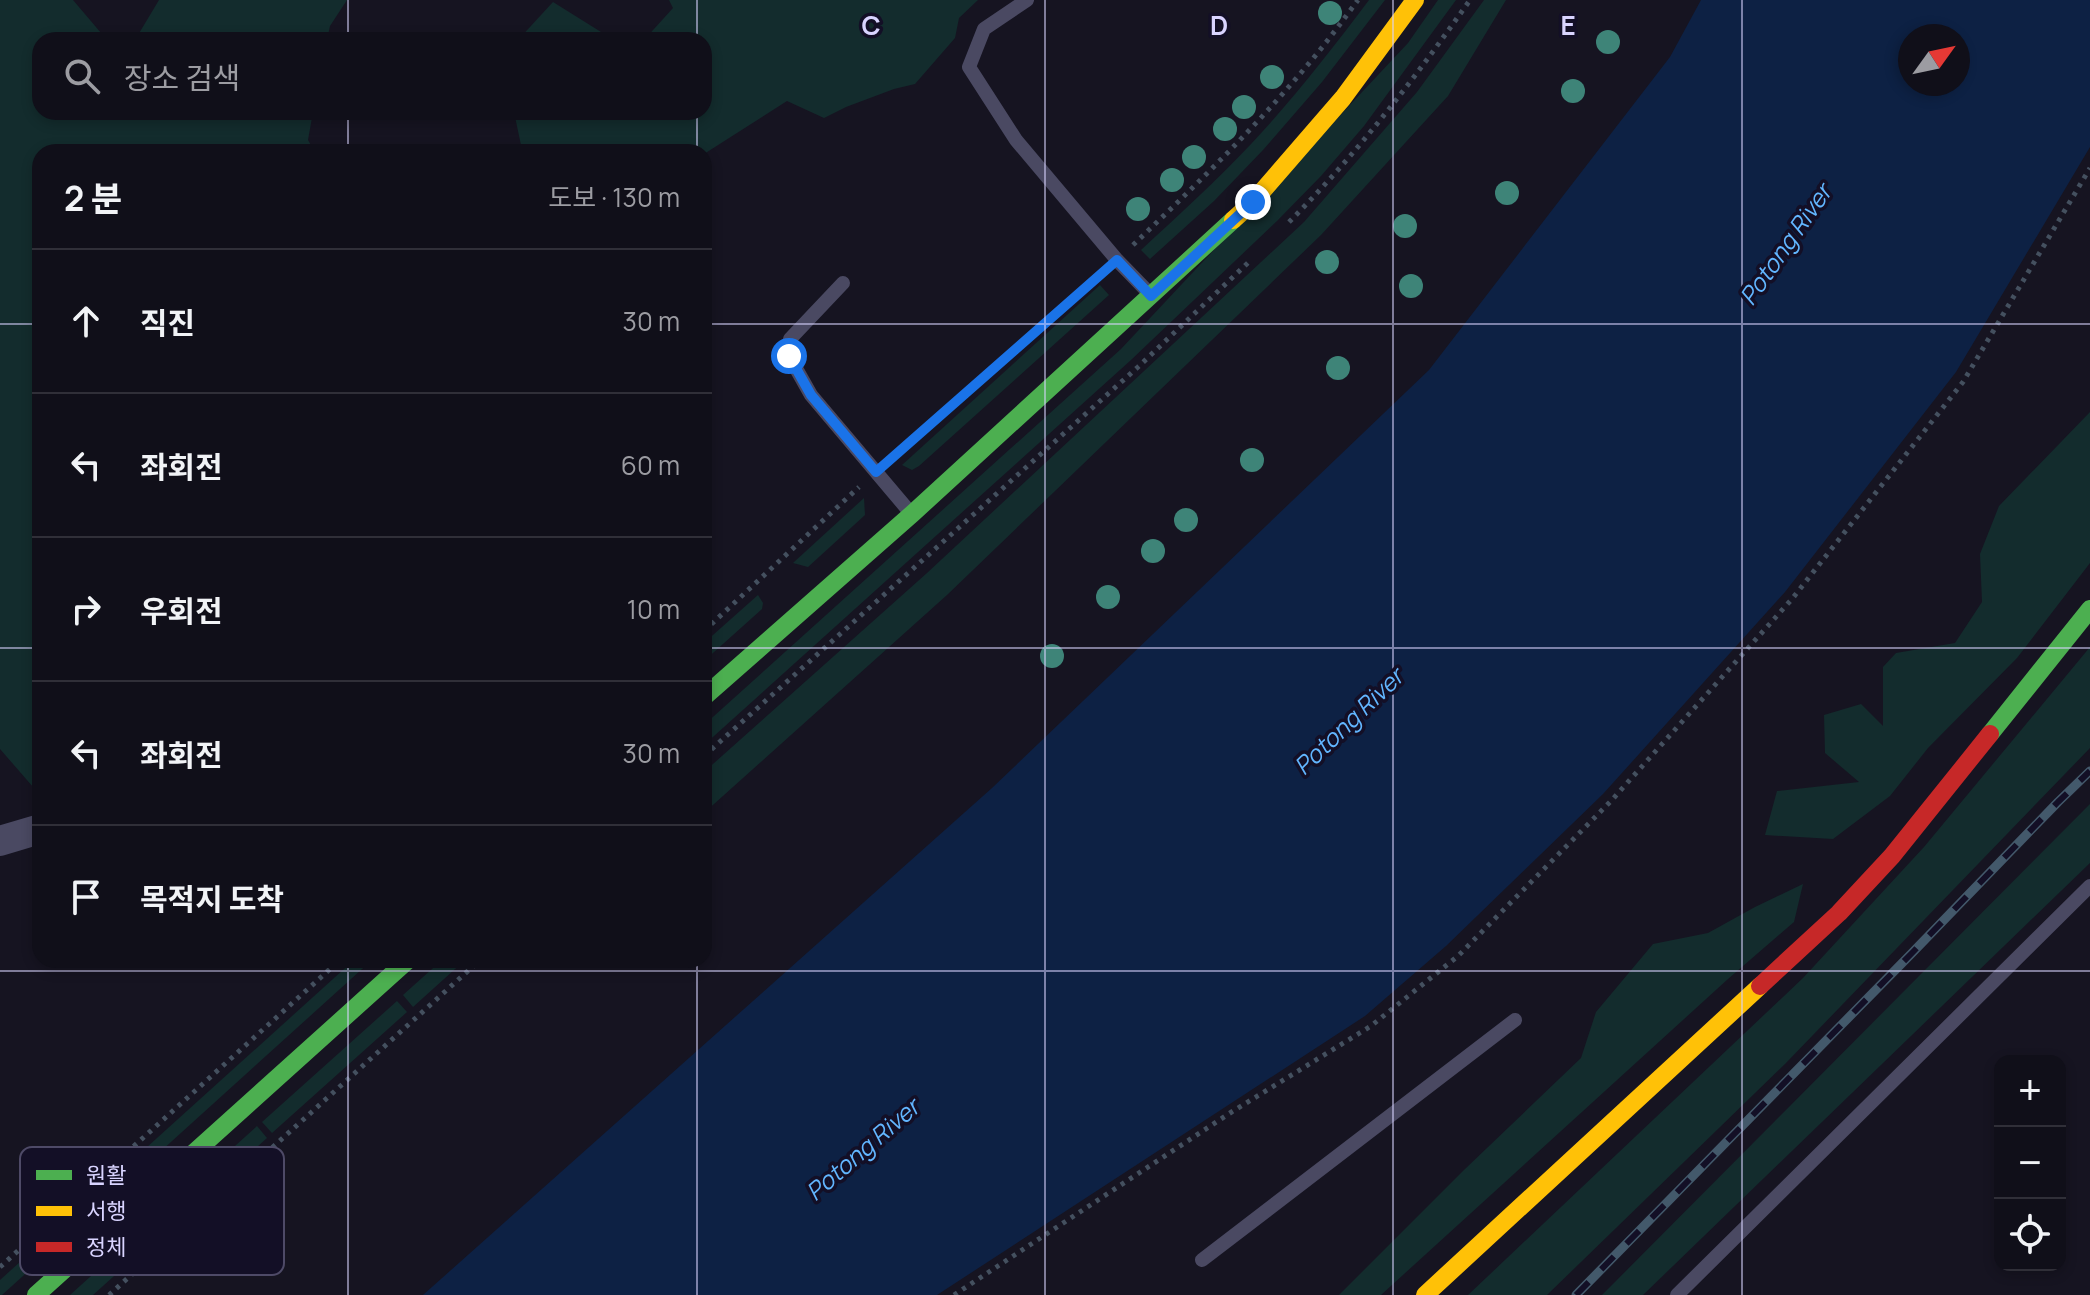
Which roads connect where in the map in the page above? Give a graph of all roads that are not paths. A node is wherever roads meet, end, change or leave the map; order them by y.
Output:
1 (1027, 0) edge
2 (1415, 0) edge
3 (843, 283) dead end
4 (1151, 296) junction
5 (912, 514) junction
6 (2090, 609) edge
7 (712, 690) edge
8 (32, 831) edge
9 (0, 841) edge
10 (2090, 886) edge
11 (399, 968) edge
12 (1515, 1020) dead end
13 (200, 1147) edge
14 (1202, 1260) dead end
15 (58, 1275) edge
16 (36, 1295) edge
17 (1425, 1295) edge
18 (1677, 1295) edge

1 - 4 lane
2 - 4 street
3 - 5 lane
4 - 5 street
5 - 7 street
6 - 17 street
8 - 9 street
10 - 18 lane
11 - 13 street
12 - 14 lane
15 - 16 street

